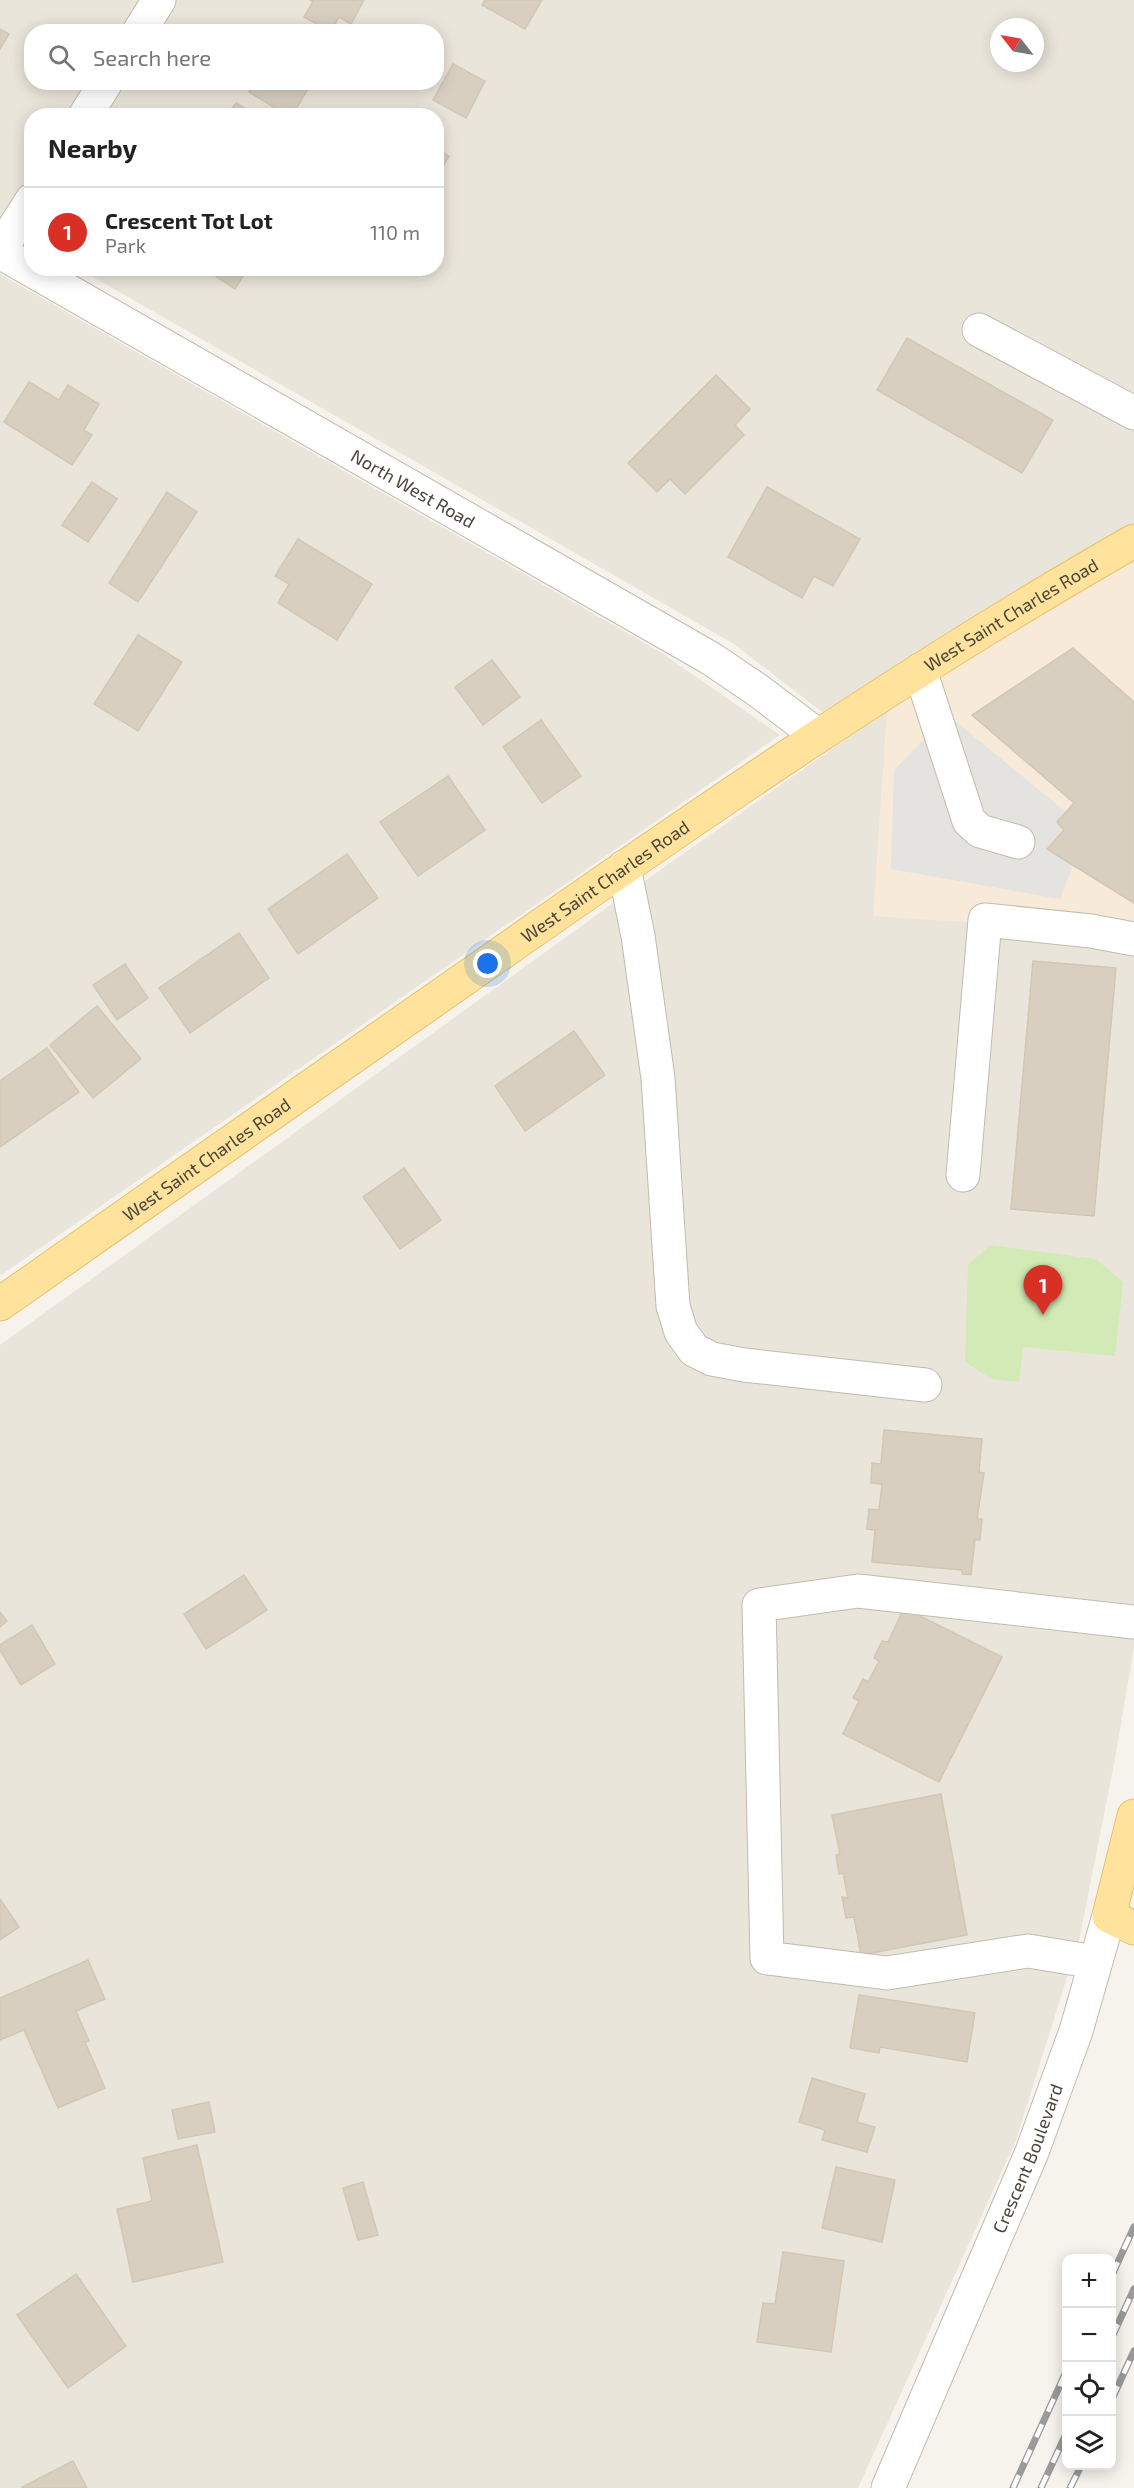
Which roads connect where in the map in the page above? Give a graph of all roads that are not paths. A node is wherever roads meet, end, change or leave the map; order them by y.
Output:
1 (159, 0) edge
2 (144, 24) edge
3 (101, 90) edge
4 (90, 108) edge
5 (24, 213) edge
6 (0, 251) edge
7 (24, 265) edge
8 (44, 276) edge
9 (979, 330) dead end
10 (1134, 413) edge
11 (1134, 541) edge
12 (920, 670) junction
13 (817, 735) junction
14 (1018, 842) dead end
15 (624, 867) junction
16 (1134, 939) edge
17 (963, 1174) dead end
18 (0, 1304) edge
19 (925, 1385) dead end
20 (1134, 1622) edge
21 (1134, 1816) edge
22 (1121, 1922) edge
23 (1095, 1962) junction
24 (888, 2488) edge

1 - 2 street
3 - 4 street
5 - 6 street
6 - 7 street, North West Road
8 - 13 street, North West Road
9 - 10 street
11 - 12 main road, West Saint Charles Road
12 - 13 main road, West Saint Charles Road
12 - 14 street
13 - 15 main road, West Saint Charles Road
15 - 18 main road, West Saint Charles Road
15 - 19 street
16 - 17 street
20 - 23 street
21 - 22 main road, Crescent Boulevard
22 - 23 street, Crescent Boulevard
23 - 24 street, Crescent Boulevard

